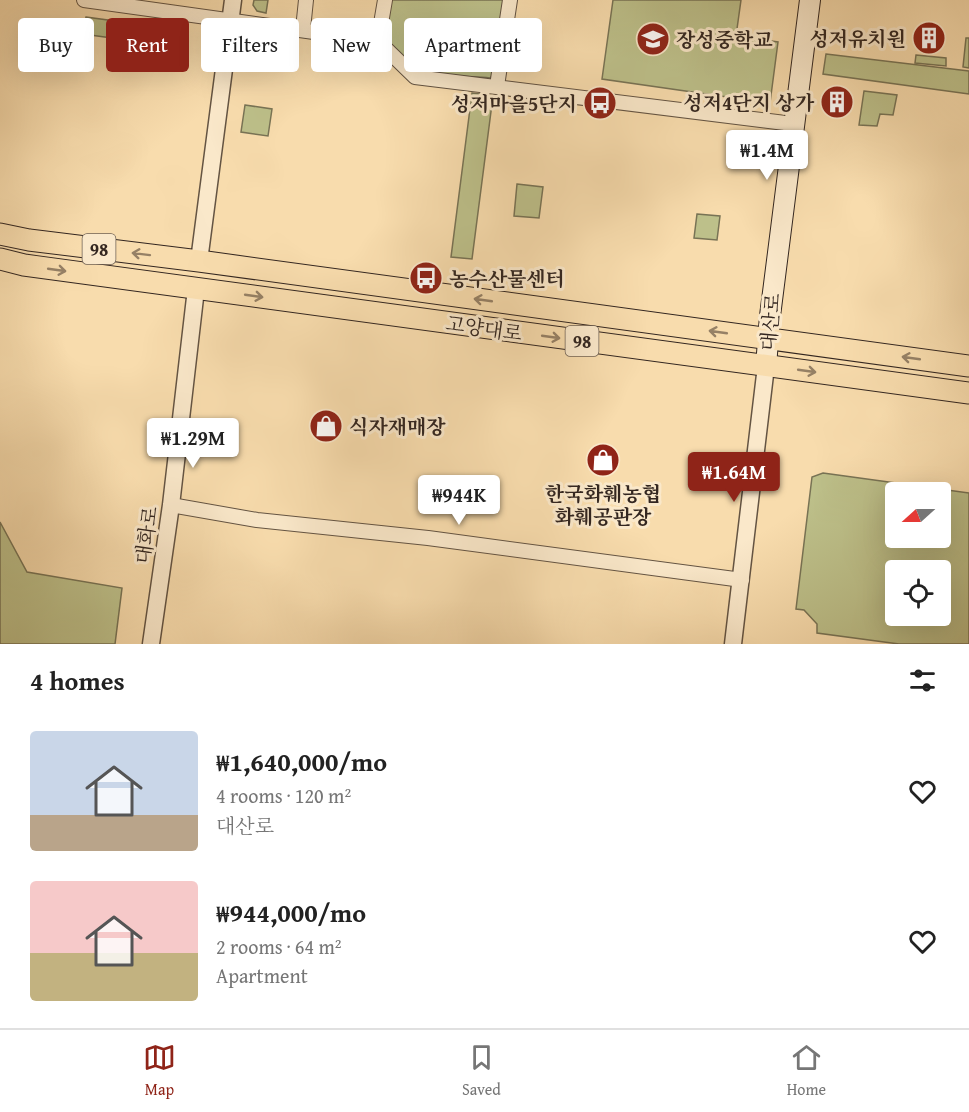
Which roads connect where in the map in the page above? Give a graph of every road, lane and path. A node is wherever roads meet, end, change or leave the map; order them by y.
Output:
1 (89, 0) edge
2 (233, 0) edge
3 (306, 0) edge
4 (385, 0) edge
5 (510, 0) edge
6 (810, 0) edge
7 (164, 5) edge
8 (220, 18) edge
9 (229, 18) edge
10 (382, 18) edge
11 (299, 29) edge
12 (303, 29) junction
13 (311, 30) edge
14 (392, 55) edge
15 (223, 72) edge
16 (497, 86) junction
17 (793, 124) junction
18 (0, 234) edge
19 (0, 259) edge
20 (199, 261) junction
21 (196, 289) junction
22 (768, 339) junction
23 (766, 366) junction
24 (969, 366) edge
25 (969, 393) edge
26 (171, 505) junction
27 (742, 580) junction
28 (151, 644) edge
29 (733, 644) edge

1 - 7 street
2 - 9 street
3 - 12 street
4 - 10 street
5 - 16 street
6 - 17 main road, 대산로
7 - 8 street
11 - 12 street
12 - 13 street
14 - 16 street
15 - 20 street
16 - 17 street
17 - 22 main road, 대산로
20 -> 18 main road, 고양대로 / 98
19 -> 21 main road, 고양대로 / 98
22 -> 20 main road, 고양대로 / 98
21 -> 23 main road, 고양대로 / 98
21 - 26 street, 대화로
22 - 23 main road, 대산로
24 -> 22 main road, 고양대로 / 98
23 -> 25 main road, 고양대로 / 98
23 - 27 street, 대산로
26 - 27 street
26 - 28 street, 대화로
27 - 29 street, 대산로

